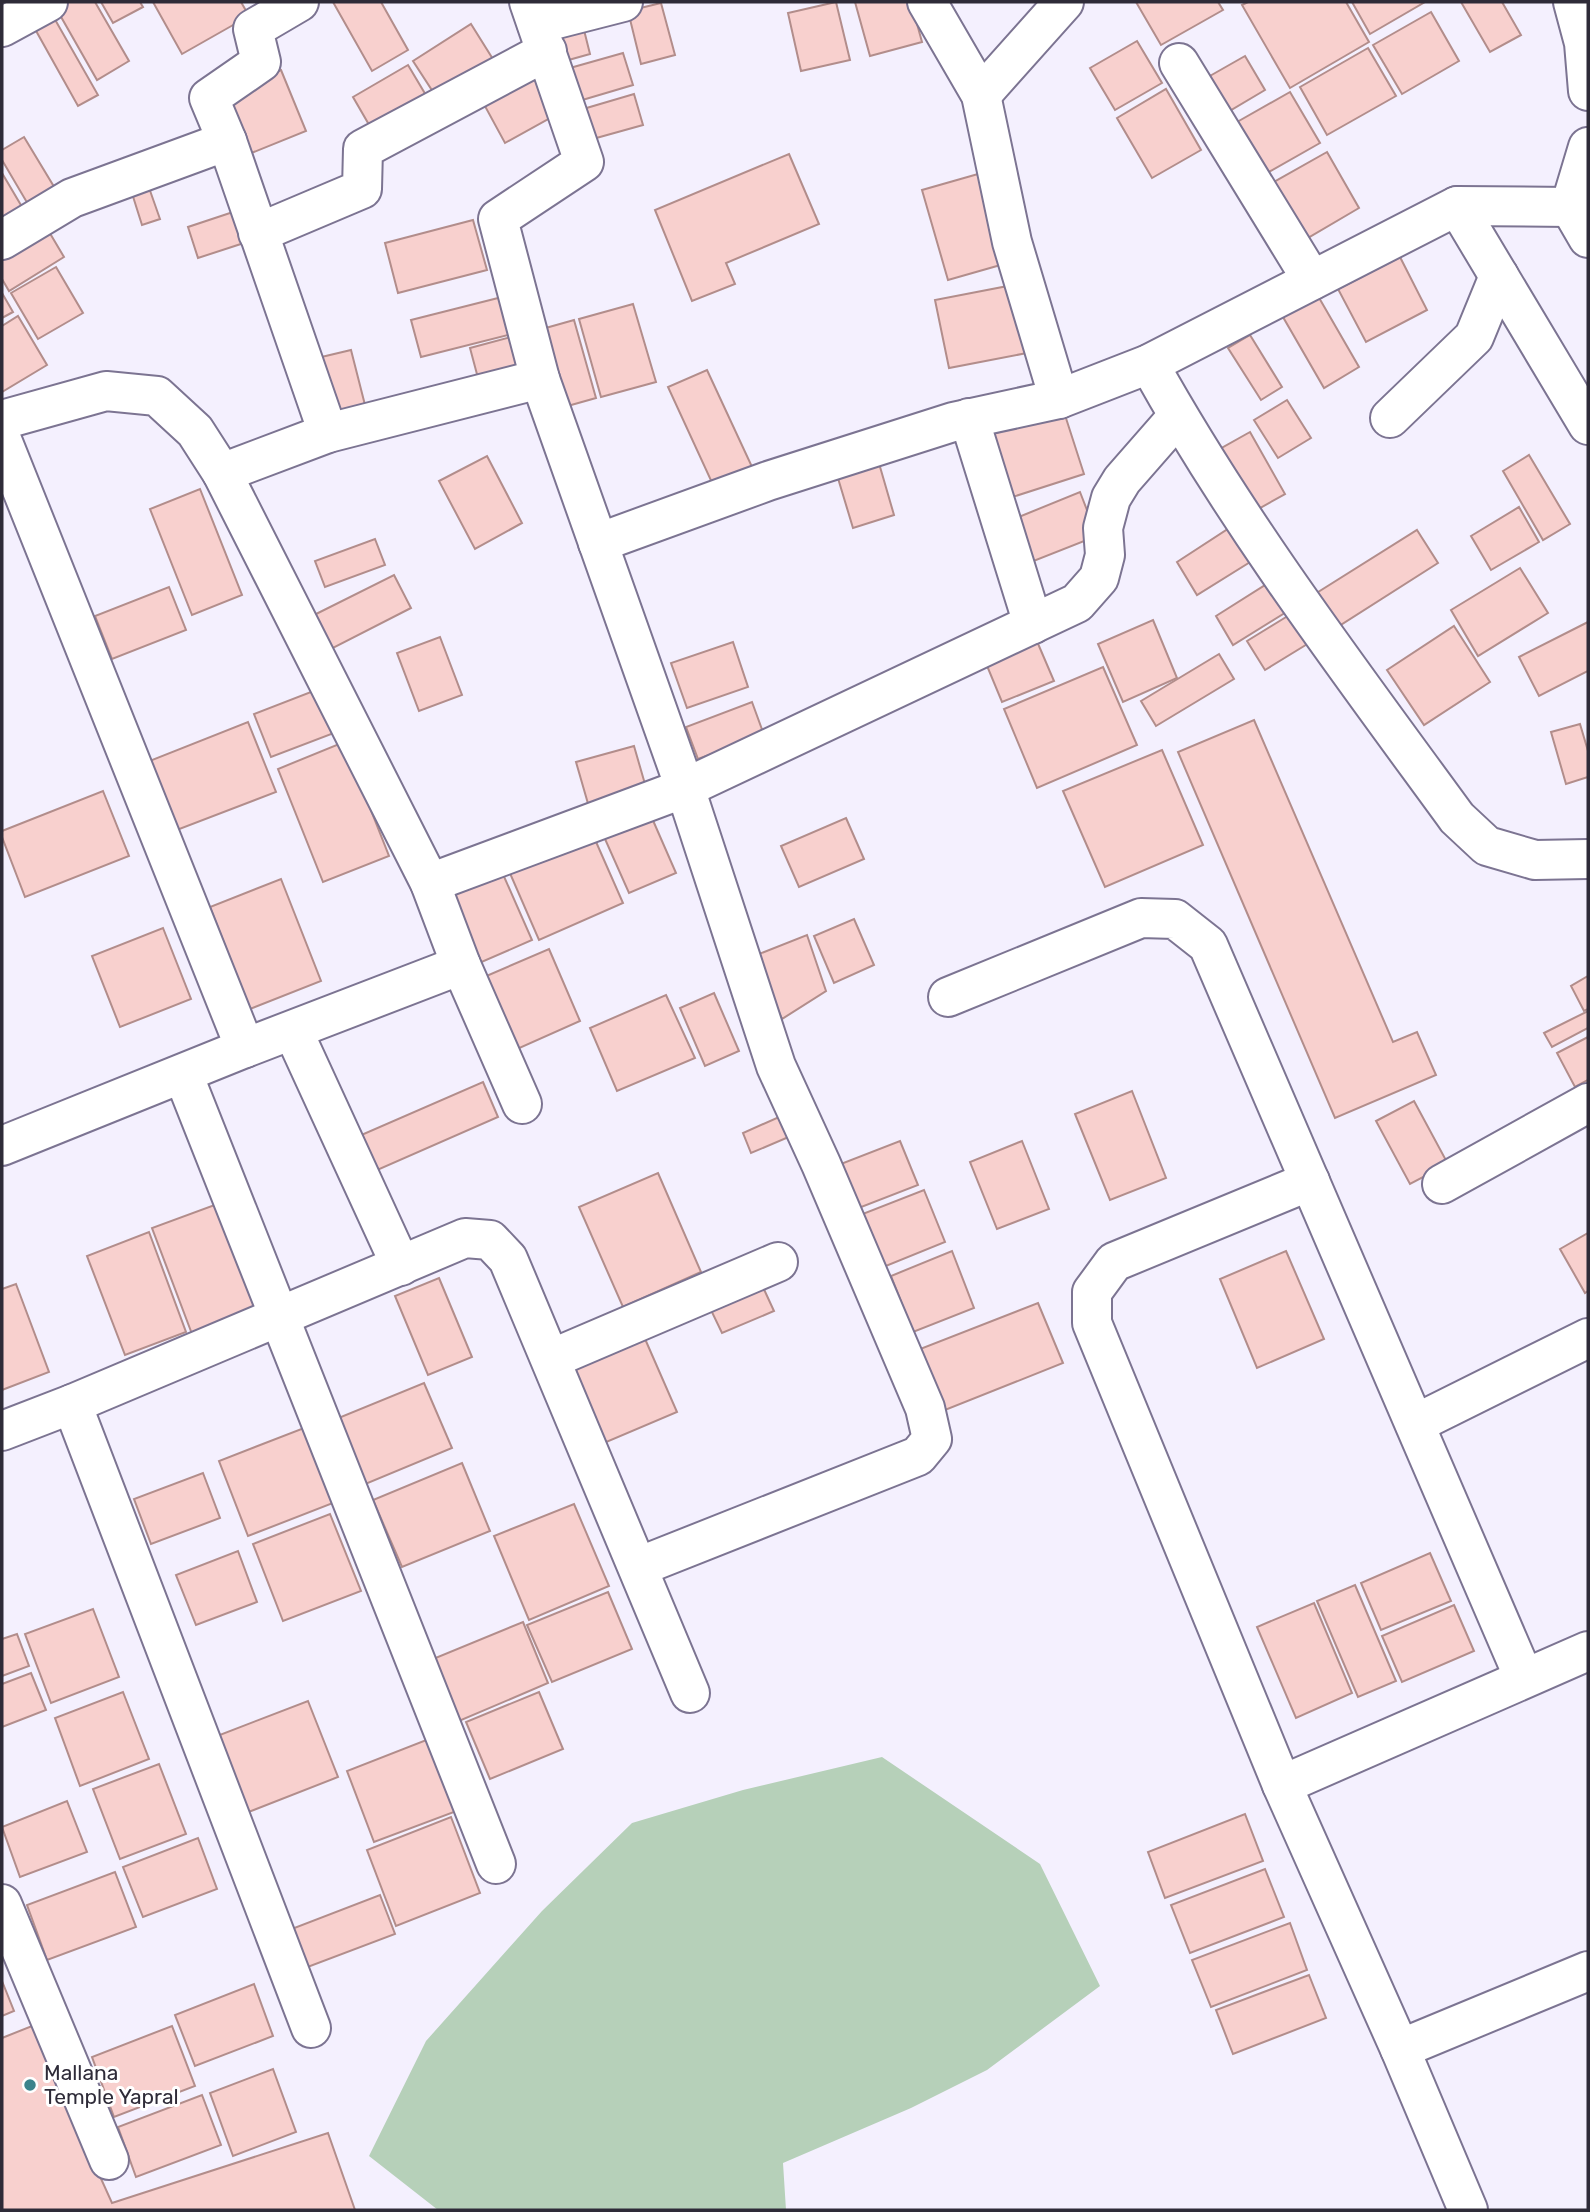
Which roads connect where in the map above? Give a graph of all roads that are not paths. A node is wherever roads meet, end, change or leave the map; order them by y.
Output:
1 (48, 2) edge
2 (299, 2) edge
3 (623, 2) edge
4 (927, 2) edge
5 (1064, 2) edge
6 (1573, 2) edge
7 (538, 26) edge
8 (2, 27) edge
9 (1179, 63) dead end
10 (1588, 91) edge
11 (981, 95) junction
12 (227, 141) junction
13 (1588, 148) edge
14 (1457, 206) junction
15 (1579, 223) edge
16 (258, 233) junction
17 (2, 240) edge
18 (1499, 276) junction
19 (1312, 280) junction
20 (1149, 364) junction
21 (540, 379) junction
22 (1059, 400) junction
23 (1178, 416) junction
24 (970, 418) junction
25 (1390, 418) dead end
26 (2, 419) edge
27 (1588, 425) edge
28 (328, 433) junction
29 (2, 440) edge
30 (222, 473) junction
31 (598, 543) junction
32 (1033, 624) junction
33 (685, 788) junction
34 (1588, 859) edge
35 (430, 883) junction
36 (461, 965) junction
37 (948, 998) dead end
38 (293, 1031) junction
39 (245, 1048) junction
40 (183, 1074) junction
41 (1588, 1103) edge
42 (522, 1104) dead end
43 (2, 1146) edge
44 (1310, 1181) junction
45 (1442, 1184) dead end
46 (778, 1262) dead end
47 (401, 1266) junction
48 (279, 1317) junction
49 (1588, 1338) edge
50 (551, 1359) junction
51 (72, 1404) junction
52 (1415, 1424) junction
53 (2, 1431) edge
54 (638, 1567) junction
55 (1588, 1651) edge
56 (1524, 1678) junction
57 (690, 1693) dead end
58 (1283, 1785) junction
59 (496, 1864) dead end
60 (2, 1904) edge
61 (1588, 1971) edge
62 (311, 2028) dead end
63 (1400, 2049) junction
64 (109, 2160) dead end
65 (1468, 2210) edge

1 - 8 street
2 - 12 street
3 - 7 street
4 - 11 street
5 - 11 street
6 - 10 street
7 - 16 street
7 - 21 street
9 - 19 street
11 - 22 street
12 - 16 street
12 - 17 street
13 - 15 street
14 - 15 street
14 - 18 street
14 - 19 street
16 - 28 street
18 - 25 street
18 - 27 street
19 - 20 street
20 - 22 street
20 - 23 street
21 - 28 street
21 - 31 street
22 - 24 street
23 - 32 street
23 - 34 street
24 - 31 street
24 - 32 street
26 - 30 street
28 - 30 street
29 - 39 street
30 - 35 street
31 - 33 street
32 - 33 street
33 - 35 street
33 - 54 street
35 - 36 street
36 - 38 street
36 - 42 street
37 - 44 street
38 - 39 street
38 - 47 street
39 - 40 street
40 - 43 street
40 - 48 street
41 - 45 street
44 - 52 street
44 - 58 street
46 - 50 street
47 - 48 street
47 - 50 street
48 - 51 street
48 - 59 street
49 - 52 street
50 - 54 street
51 - 53 street
51 - 62 street
52 - 56 street
54 - 57 street
55 - 56 street
56 - 58 street
58 - 63 street
60 - 64 street
61 - 63 street
63 - 65 street

